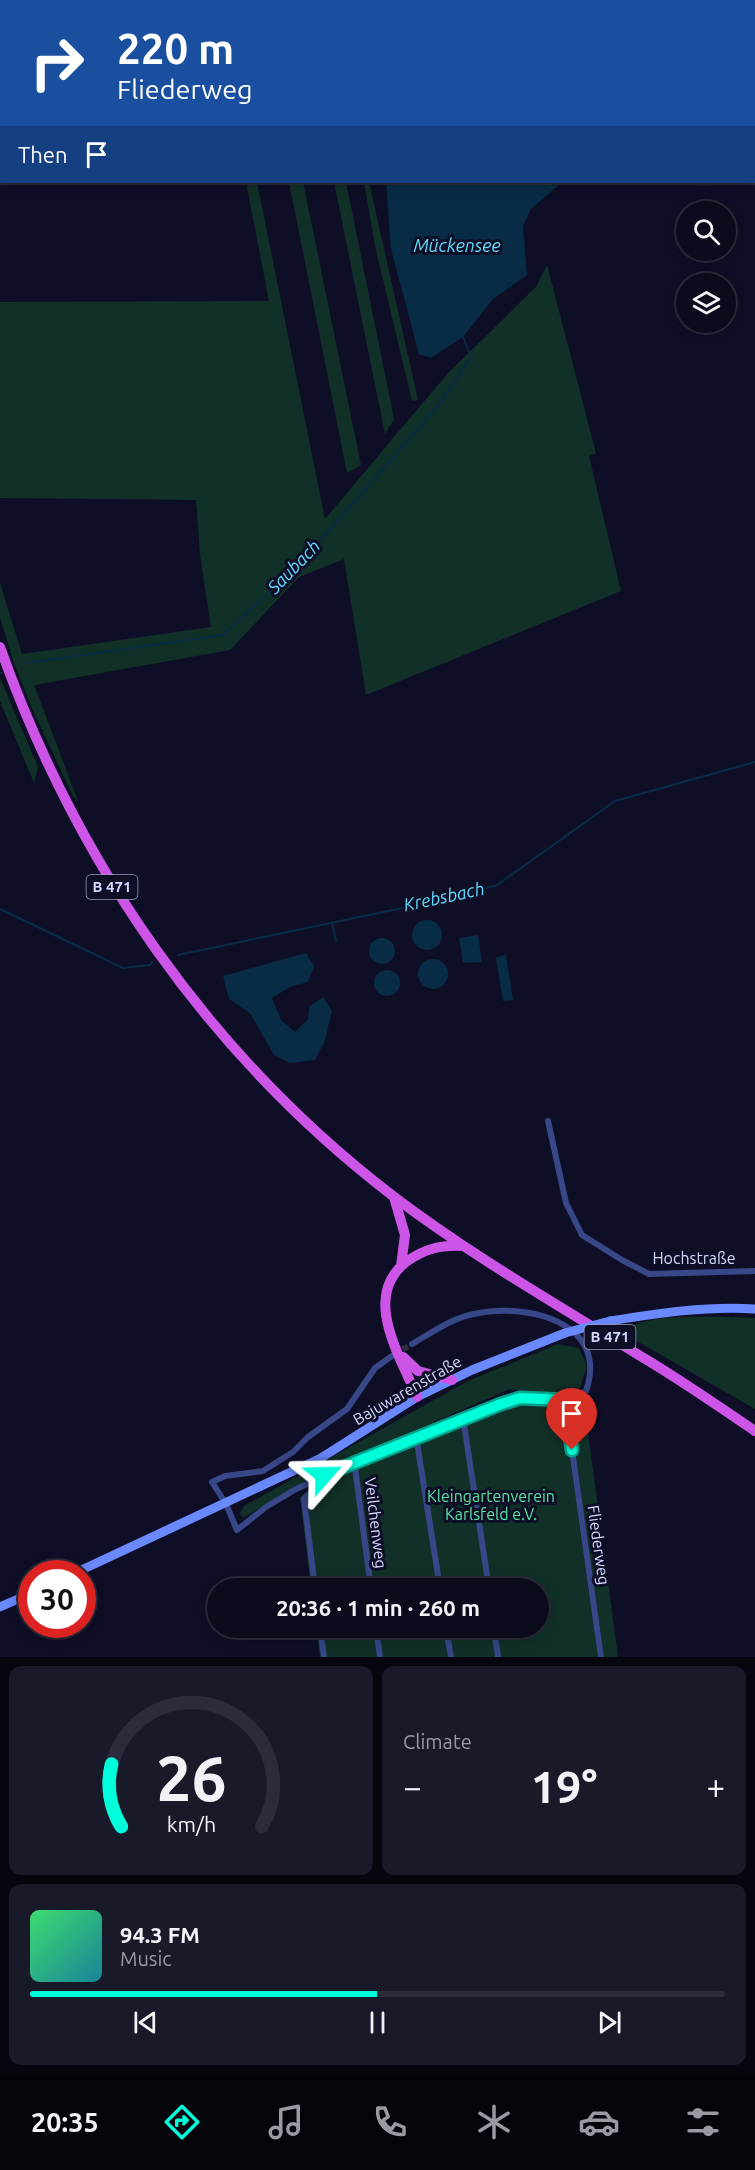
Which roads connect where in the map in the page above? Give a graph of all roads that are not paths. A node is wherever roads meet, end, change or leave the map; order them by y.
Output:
1 (0, 647) edge
2 (548, 1121) dead end
3 (393, 1196) junction
4 (462, 1246) junction
5 (401, 1266) junction
6 (755, 1271) edge
7 (755, 1309) edge
8 (412, 1344) tunnel mouth
9 (396, 1355) junction
10 (452, 1380) junction
11 (417, 1397) junction
12 (565, 1400) junction
13 (463, 1418) junction
14 (755, 1431) edge
15 (416, 1436) junction
16 (354, 1461) junction
17 (324, 1475) junction
18 (226, 1504) junction
19 (96, 1564) edge
20 (314, 1578) edge
21 (370, 1578) edge
22 (438, 1578) edge
23 (487, 1578) edge
24 (18, 1599) edge
25 (0, 1607) edge
26 (321, 1638) edge
27 (377, 1638) edge
28 (448, 1638) edge
29 (495, 1638) edge
30 (324, 1657) edge
31 (380, 1657) edge
32 (451, 1657) edge
33 (498, 1657) edge
34 (601, 1657) edge

1 - 3 highway, B 471
2 - 6 street, Hochstraße
3 - 4 highway, B 471
3 - 5 highway
4 - 5 highway
4 - 14 highway, B 471
5 - 9 highway
7 - 10 main road, Bajuwarenstraße, bridge
8 - 12 street
9 - 10 highway
9 - 11 highway
9 - 18 street
10 - 11 main road, Bajuwarenstraße
11 - 18 main road, Bajuwarenstraße
12 - 13 street
12 - 34 street, Fliederweg
13 - 15 street
13 - 23 street
15 - 16 street
15 - 22 street
16 - 17 street
16 - 21 street, Veilchenweg
17 - 18 street
17 - 20 street
18 - 19 main road, Bajuwarenstraße
24 - 25 main road
26 - 30 street
27 - 31 street
28 - 32 street
29 - 33 street

